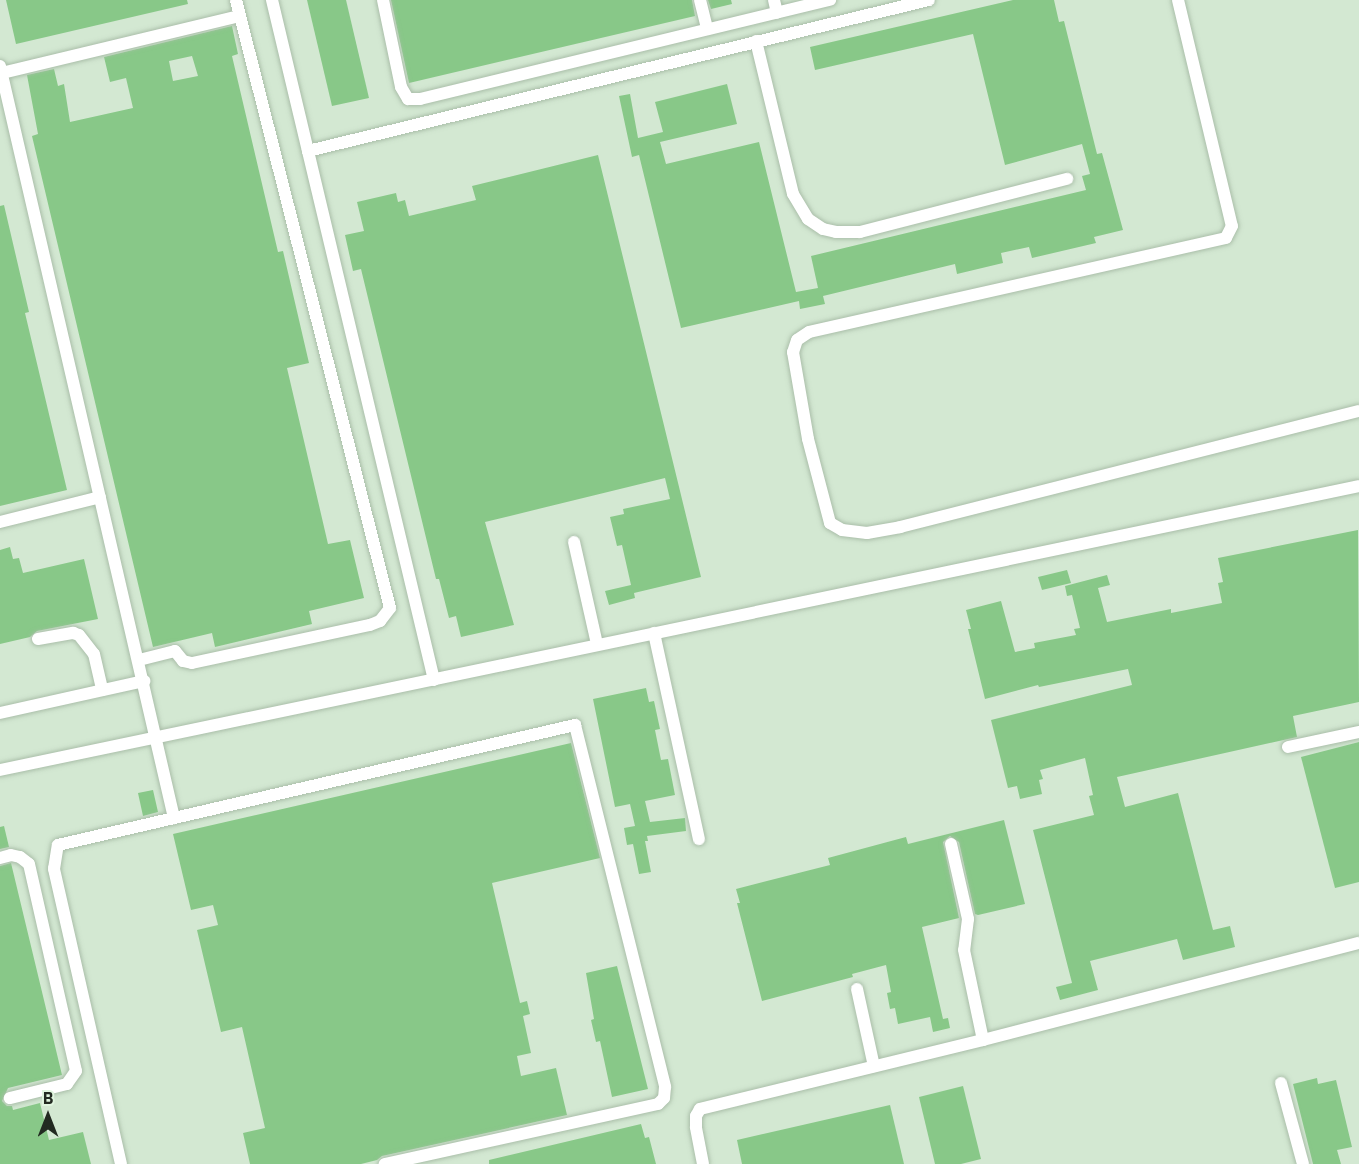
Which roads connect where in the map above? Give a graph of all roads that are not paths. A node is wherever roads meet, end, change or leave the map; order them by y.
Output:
1 (236, 0) edge
2 (272, 0) edge
3 (383, 0) edge
4 (700, 0) edge
5 (830, 0) edge
6 (929, 0) edge
7 (1178, 0) edge
8 (775, 6) edge
9 (239, 16) junction
10 (706, 29) junction
11 (756, 40) junction
12 (1, 69) edge
13 (6, 118) edge
14 (309, 151) junction
15 (1067, 179) dead end
16 (1359, 411) edge
17 (1359, 486) edge
18 (100, 497) junction
19 (0, 522) edge
20 (574, 542) dead end
21 (654, 633) junction
22 (38, 639) dead end
23 (597, 644) junction
24 (139, 660) junction
25 (434, 680) junction
26 (144, 681) junction
27 (102, 690) junction
28 (0, 713) edge
29 (1359, 732) edge
30 (158, 739) junction
31 (1287, 747) dead end
32 (0, 770) edge
33 (174, 818) junction
34 (699, 839) dead end
35 (951, 844) dead end
36 (0, 858) edge
37 (1359, 943) edge
38 (857, 989) dead end
39 (983, 1040) junction
40 (874, 1066) junction
41 (1281, 1083) dead end
42 (10, 1098) dead end
43 (121, 1164) edge
44 (384, 1164) edge
45 (703, 1164) edge
46 (1303, 1164) edge

1 - 9 lane
2 - 14 lane
3 - 10 lane
4 - 10 lane
5 - 8 lane
6 - 11 lane
7 - 16 lane
8 - 10 lane
9 - 12 lane
9 - 24 lane
11 - 14 lane
11 - 15 lane
12 - 13 lane
13 - 18 lane
14 - 25 lane
17 - 21 lane
18 - 19 lane
18 - 24 lane
20 - 23 lane
21 - 23 lane
21 - 34 lane
22 - 27 lane
23 - 25 lane
24 - 26 lane
25 - 30 lane
26 - 27 lane
26 - 30 lane
27 - 28 lane
29 - 31 lane
30 - 32 lane
30 - 33 lane
33 - 43 lane
33 - 44 lane
35 - 39 lane
36 - 42 lane
37 - 39 lane
38 - 40 lane
39 - 40 lane
40 - 45 lane
41 - 46 lane

